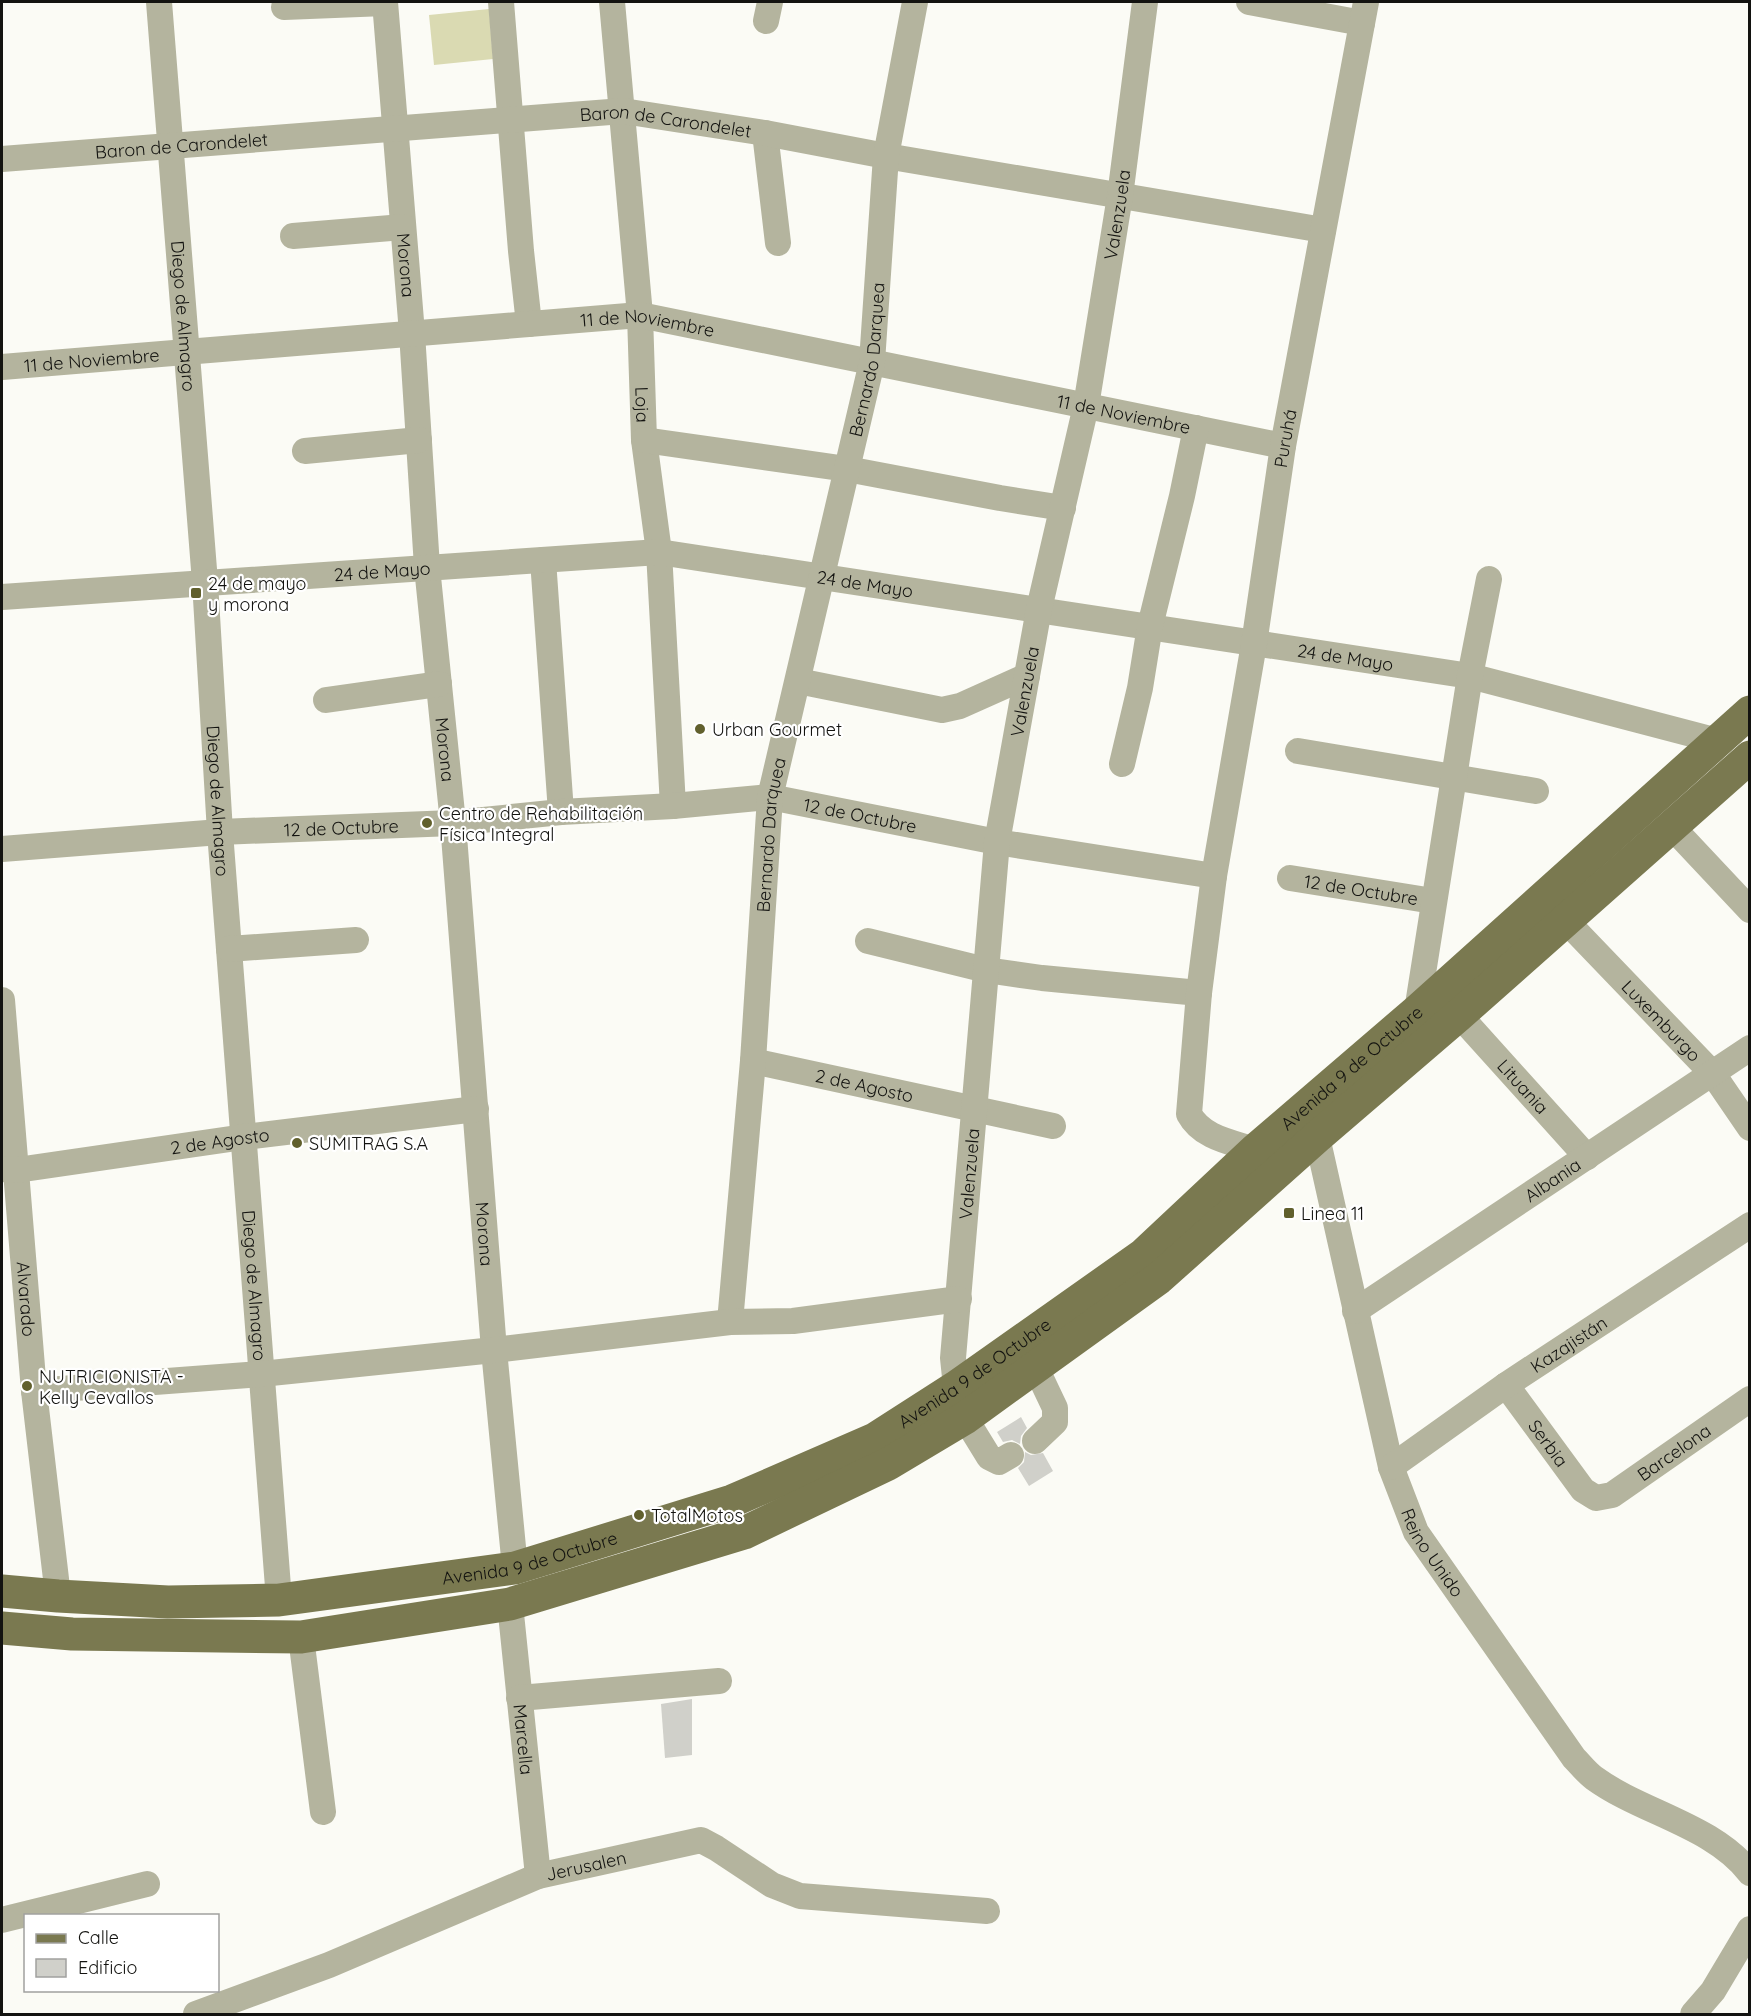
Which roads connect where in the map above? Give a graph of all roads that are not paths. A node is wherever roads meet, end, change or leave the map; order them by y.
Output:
1 (159, 2) edge
2 (385, 2) edge
3 (501, 2) edge
4 (612, 2) edge
5 (915, 2) edge
6 (1145, 2) edge
7 (1249, 2) edge
8 (284, 7) dead end
9 (1364, 12) edge
10 (623, 111) junction
11 (511, 120) junction
12 (395, 129) junction
13 (765, 133) junction
14 (171, 146) junction
15 (886, 156) junction
16 (2, 159) edge
17 (1120, 196) junction
18 (403, 227) junction
19 (1323, 230) junction
20 (293, 236) dead end
21 (778, 243) dead end
22 (640, 315) junction
23 (529, 324) junction
24 (412, 333) junction
25 (187, 352) junction
26 (872, 362) junction
27 (2, 367) edge
28 (1086, 406) junction
29 (1196, 428) junction
30 (419, 440) junction
31 (644, 440) junction
32 (1283, 446) junction
33 (305, 451) dead end
34 (847, 469) junction
35 (1063, 508) junction
36 (659, 552) junction
37 (543, 560) junction
38 (427, 567) junction
39 (822, 576) junction
40 (1488, 579) dead end
41 (205, 582) junction
42 (2, 597) edge
43 (1039, 609) junction
44 (1150, 626) junction
45 (1254, 644) junction
46 (1027, 676) junction
47 (1470, 676) junction
48 (798, 681) junction
49 (439, 684) junction
50 (326, 700) dead end
51 (1749, 712) edge
52 (1718, 741) junction
53 (1298, 750) dead end
54 (1749, 757) edge
55 (1122, 764) dead end
56 (1453, 777) junction
57 (1536, 791) dead end
58 (770, 797) junction
59 (673, 806) junction
60 (561, 812) junction
61 (453, 823) junction
62 (1672, 827) junction
63 (220, 832) junction
64 (997, 842) junction
65 (2, 849) edge
66 (1214, 876) junction
67 (1290, 878) dead end
68 (1433, 902) junction
69 (1749, 910) edge
70 (1566, 921) junction
71 (356, 940) dead end
72 (868, 941) dead end
73 (229, 949) junction
74 (986, 970) junction
75 (1198, 993) junction
76 (2, 1000) edge
77 (1417, 1011) junction
78 (1459, 1015) junction
79 (1749, 1048) edge
80 (753, 1061) junction
81 (1713, 1074) junction
82 (476, 1108) junction
83 (975, 1108) junction
84 (1310, 1124) junction
85 (1053, 1126) dead end
86 (1749, 1128) edge
87 (244, 1137) junction
88 (1255, 1150) junction
89 (1587, 1157) junction
90 (9, 1169) edge
91 (1749, 1225) edge
92 (959, 1299) junction
93 (1355, 1311) junction
94 (730, 1322) junction
95 (494, 1350) junction
96 (1036, 1368) junction
97 (261, 1374) junction
98 (1506, 1385) junction
99 (956, 1387) junction
100 (34, 1391) junction
101 (1749, 1400) edge
102 (965, 1418) junction
103 (1035, 1441) dead end
104 (1011, 1455) dead end
105 (1391, 1467) junction
106 (1596, 1498) joint
107 (514, 1568) junction
108 (2, 1591) edge
109 (58, 1596) junction
110 (279, 1600) junction
111 (510, 1604) junction
112 (2, 1628) edge
113 (301, 1637) junction
114 (719, 1681) dead end
115 (519, 1698) junction
116 (323, 1812) dead end
117 (1749, 1873) edge
118 (538, 1876) junction
119 (147, 1884) dead end
120 (987, 1911) dead end
121 (26, 1914) edge
122 (24, 1915) edge
123 (2, 1920) edge
124 (1749, 1929) edge
125 (196, 2014) edge
126 (1693, 2014) edge

1 - 14 street, Diego de Almagro
2 - 8 street
2 - 12 street, Morona
3 - 11 street
4 - 10 street, Loja
5 - 15 street, Bernardo Darquea
6 - 17 street, Valenzuela
7 - 9 street
9 - 19 street, Puruhá
10 - 11 street, Baron de Carondelet
10 - 13 street, Baron de Carondelet
10 - 22 street, Loja
11 - 12 street, Baron de Carondelet
11 - 23 street
12 - 14 street, Baron de Carondelet
12 - 18 street, Morona
13 - 15 street, Baron de Carondelet
13 - 21 street
14 - 16 street, Baron de Carondelet
14 - 25 street, Diego de Almagro
15 - 17 street, Baron de Carondelet
15 - 26 street, Bernardo Darquea
17 - 19 street, Baron de Carondelet
17 - 28 street, Valenzuela
18 - 20 street
18 - 24 street, Morona
19 - 32 street, Puruhá
22 - 23 street, 11 de Noviembre
22 - 26 street, 11 de Noviembre
22 - 31 street, Loja
23 - 24 street, 11 de Noviembre
24 - 25 street, 11 de Noviembre
24 - 30 street, Morona
25 - 27 street, 11 de Noviembre
25 - 41 street, Diego de Almagro
26 - 28 street, 11 de Noviembre
26 - 34 street, Bernardo Darquea
28 - 29 street, 11 de Noviembre
28 - 35 street, Valenzuela
29 - 32 street, 11 de Noviembre
29 - 44 street
30 - 33 street
30 - 38 street, Morona
31 - 34 street
31 - 36 street, Loja
32 - 45 street, Puruhá
34 - 35 street
34 - 39 street, Bernardo Darquea
35 - 43 street, Valenzuela
36 - 37 street, 24 de Mayo
36 - 39 street, 24 de Mayo
36 - 59 street, Loja
37 - 38 street, 24 de Mayo
37 - 60 street
38 - 41 street, 24 de Mayo
38 - 49 street, Morona
39 - 43 street, 24 de Mayo
39 - 48 street, Bernardo Darquea
40 - 47 street
41 - 42 street, 24 de Mayo
41 - 63 street, Diego de Almagro
43 - 44 street, 24 de Mayo
43 - 46 street, Valenzuela
44 - 45 street, 24 de Mayo
44 - 55 street
45 - 47 street, 24 de Mayo
45 - 66 street, Puruhá
46 - 48 street
46 - 64 street, Valenzuela
47 - 52 street, 24 de Mayo
47 - 56 street
48 - 58 street, Bernardo Darquea
49 - 50 street
49 - 61 street, Morona
51 - 52 main road, Avenida 9 de Octubre
52 - 77 main road, Avenida 9 de Octubre
53 - 56 street
54 - 62 main road, Avenida 9 de Octubre
56 - 57 street
56 - 68 street
58 - 59 street, 12 de Octubre
58 - 64 street, 12 de Octubre
58 - 80 street, Bernardo Darquea
59 - 60 street, 12 de Octubre
60 - 61 street, 12 de Octubre
61 - 63 street, 12 de Octubre
61 - 82 street, Morona
62 - 69 street
62 - 70 main road, Avenida 9 de Octubre
63 - 65 street, 12 de Octubre
63 - 73 street, Diego de Almagro
64 - 66 street, 12 de Octubre
64 - 74 street, Valenzuela
66 - 75 street, Puruhá
67 - 68 street, 12 de Octubre
68 - 77 street
70 - 78 main road, Avenida 9 de Octubre
70 - 81 street, Luxemburgo
71 - 73 street
72 - 74 street
73 - 87 street, Diego de Almagro
74 - 75 street
74 - 83 street, Valenzuela
75 - 88 street, Puruhá
76 - 90 street, Alvarado
77 - 84 main road, Avenida 9 de Octubre
78 - 84 main road, Avenida 9 de Octubre
78 - 89 street, Lituania
79 - 81 street, Albania
80 - 83 street, 2 de Agosto
80 - 94 street, Bernardo Darquea
81 - 86 street, Luxemburgo
81 - 89 street, Albania
82 - 87 street, 2 de Agosto
82 - 95 street, Morona
83 - 85 street, 2 de Agosto
83 - 92 street, Valenzuela
84 - 88 main road, Avenida 9 de Octubre
84 - 93 street, Reino Unido
84 - 96 main road, Avenida 9 de Octubre
87 - 90 street, 2 de Agosto
87 - 97 street, Diego de Almagro
88 - 99 main road, Avenida 9 de Octubre
89 - 93 street, Albania
90 - 100 street, Alvarado
91 - 98 street, Kazajistán
92 - 94 street
92 - 99 street, Valenzuela
93 - 105 street, Reino Unido
94 - 95 street
95 - 97 street
95 - 107 street, Morona
96 - 102 main road, Avenida 9 de Octubre
96 - 103 street
97 - 100 street
97 - 110 street, Diego de Almagro
98 - 105 street, Kazajistán
98 - 106 street, Serbia
99 - 107 main road, Avenida 9 de Octubre
100 - 109 street, Alvarado
101 - 106 street, Barcelona
102 - 104 street
102 - 111 main road, Avenida 9 de Octubre
105 - 117 street, Reino Unido
107 - 110 main road, Avenida 9 de Octubre
108 - 109 main road, Avenida 9 de Octubre
109 - 110 main road, Avenida 9 de Octubre
111 - 113 main road, Avenida 9 de Octubre
111 - 115 street, Marcella
112 - 113 main road, Avenida 9 de Octubre
113 - 116 street
114 - 115 street
115 - 118 street, Marcella
118 - 120 street, Jerusalen
118 - 125 street, Jerusalen
119 - 121 street
122 - 123 street
124 - 126 street

